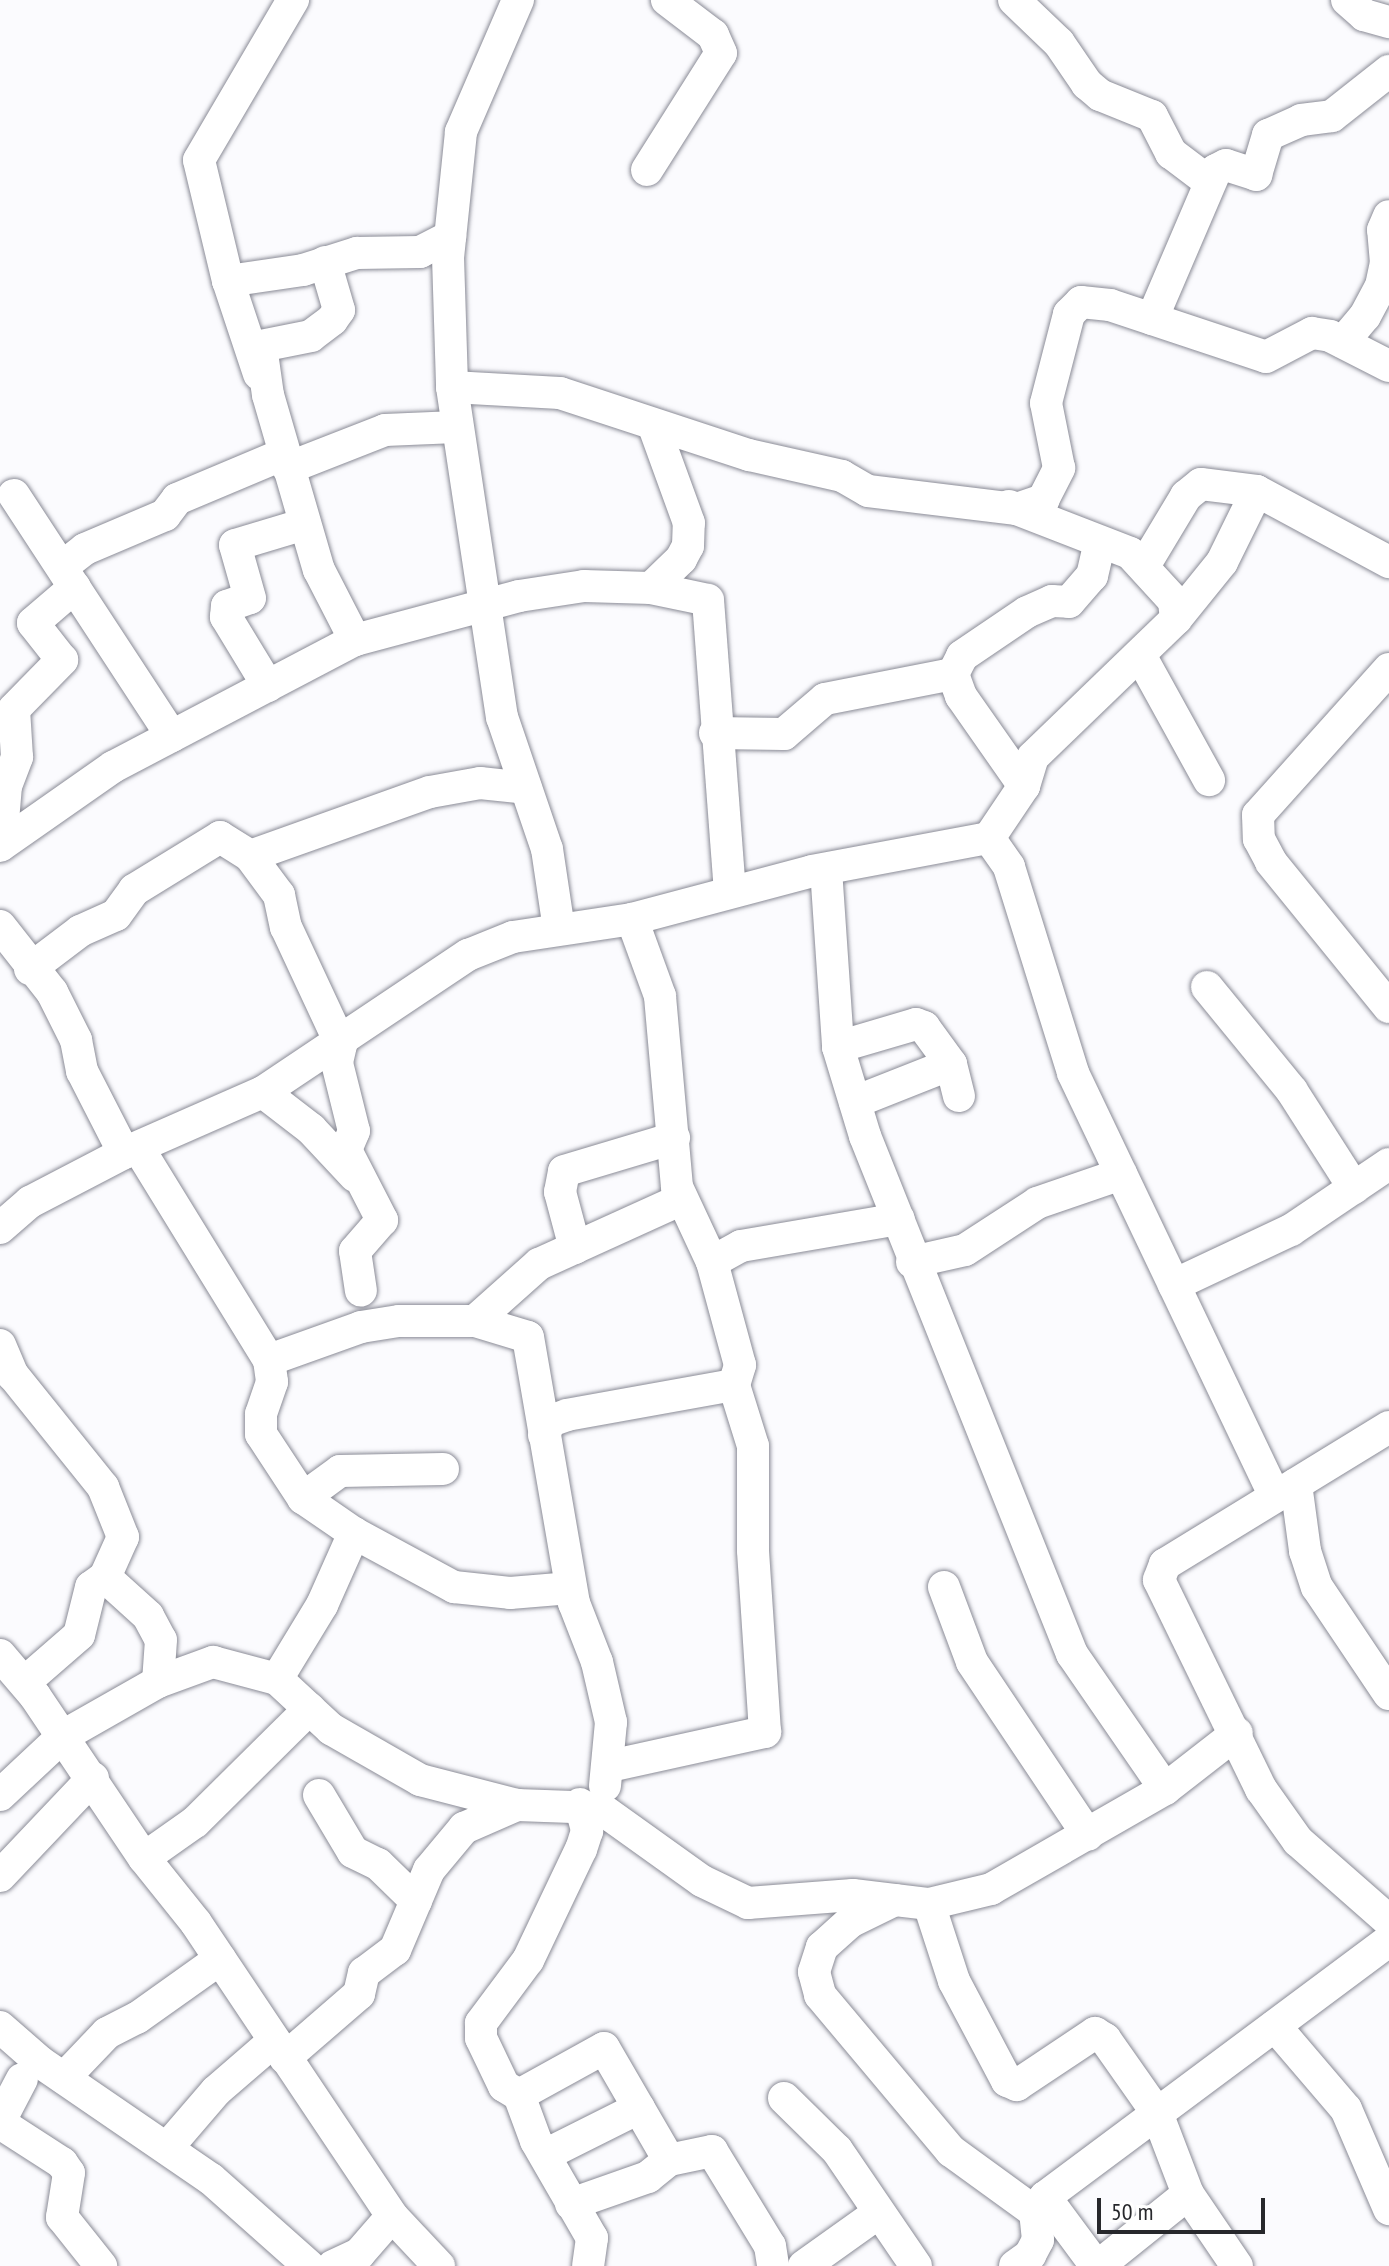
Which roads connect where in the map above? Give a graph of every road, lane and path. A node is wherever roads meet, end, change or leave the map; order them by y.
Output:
1 (293, 0) edge
2 (518, 0) edge
3 (1014, 0) edge
4 (1347, 0) edge
5 (673, 1) edge
6 (1389, 22) edge
7 (1389, 71) edge
8 (647, 170) dead end
9 (1208, 181) junction
10 (1389, 216) edge
11 (450, 237) junction
12 (325, 262) junction
13 (228, 281) junction
14 (1152, 319) junction
15 (1343, 342) junction
16 (1389, 366) edge
17 (452, 387) junction
18 (268, 395) junction
19 (456, 427) junction
20 (654, 427) junction
21 (286, 461) junction
22 (1257, 491) junction
23 (14, 495) dead end
24 (981, 497) dead end
25 (1017, 509) junction
26 (305, 524) junction
27 (1100, 542) junction
28 (1389, 562) edge
29 (1144, 566) junction
30 (68, 577) junction
31 (651, 588) junction
32 (487, 607) junction
33 (1176, 619) junction
34 (355, 640) junction
35 (1140, 655) junction
36 (1389, 669) edge
37 (953, 674) junction
38 (268, 686) junction
39 (715, 733) junction
40 (172, 736) junction
41 (1209, 780) dead end
42 (1024, 786) junction
43 (526, 788) junction
44 (989, 838) junction
45 (0, 846) edge
46 (250, 856) junction
47 (826, 869) junction
48 (730, 891) junction
49 (632, 919) junction
50 (0, 926) edge
51 (559, 929) junction
52 (30, 969) junction
53 (1207, 987) dead end
54 (1389, 1007) edge
55 (341, 1045) junction
56 (838, 1047) junction
57 (951, 1064) junction
58 (263, 1092) junction
59 (959, 1096) dead end
60 (855, 1102) junction
61 (674, 1138) junction
62 (131, 1151) junction
63 (1389, 1164) edge
64 (1121, 1174) junction
65 (358, 1178) junction
66 (1354, 1188) junction
67 (682, 1199) junction
68 (899, 1219) junction
69 (0, 1228) edge
70 (575, 1248) junction
71 (712, 1262) junction
72 (912, 1262) junction
73 (1174, 1285) junction
74 (361, 1291) dead end
75 (475, 1321) junction
76 (0, 1345) edge
77 (269, 1360) junction
78 (6, 1381) edge
79 (734, 1385) junction
80 (1389, 1427) edge
81 (544, 1435) junction
82 (443, 1469) dead end
83 (1286, 1490) junction
84 (303, 1498) junction
85 (354, 1533) junction
86 (105, 1577) junction
87 (944, 1587) dead end
88 (571, 1588) junction
89 (0, 1655) edge
90 (277, 1679) junction
91 (25, 1682) junction
92 (158, 1682) junction
93 (1389, 1694) edge
94 (309, 1709) junction
95 (1237, 1733) junction
96 (63, 1736) junction
97 (610, 1766) junction
98 (93, 1778) junction
99 (1165, 1789) junction
100 (0, 1795) edge
101 (319, 1795) dead end
102 (517, 1805) junction
103 (590, 1806) junction
104 (1088, 1835) junction
105 (144, 1858) junction
106 (0, 1876) edge
107 (895, 1900) junction
108 (416, 1901) junction
109 (929, 1904) junction
110 (1388, 1924) edge
111 (220, 1959) junction
112 (1275, 2026) junction
113 (5, 2032) edge
114 (279, 2050) junction
115 (42, 2073) junction
116 (519, 2095) junction
117 (784, 2098) dead end
118 (639, 2108) junction
119 (1157, 2113) junction
120 (0, 2122) edge
121 (167, 2148) junction
122 (545, 2155) junction
123 (669, 2160) junction
124 (1188, 2194) junction
125 (571, 2204) junction
126 (1040, 2204) junction
127 (1389, 2209) edge
128 (877, 2214) junction
129 (392, 2216) junction
130 (101, 2266) edge
131 (309, 2266) edge
132 (333, 2266) edge
133 (439, 2266) edge
134 (588, 2266) edge
135 (773, 2266) edge
136 (804, 2266) edge
137 (916, 2266) edge
138 (1015, 2266) edge
139 (1097, 2266) edge
140 (1237, 2266) edge

1 - 13 street
2 - 11 street
3 - 9 street
4 - 6 street
5 - 8 street
7 - 9 street
9 - 14 street
10 - 15 street
11 - 12 street
11 - 17 street
12 - 13 street
12 - 18 street
13 - 18 street
14 - 15 street
14 - 25 street
15 - 16 street
17 - 19 street
17 - 20 street
18 - 21 street
19 - 21 street
19 - 32 street
20 - 25 street
20 - 31 street
21 - 26 street
21 - 30 street
22 - 28 street
22 - 29 street
22 - 33 street
23 - 30 street
24 - 25 street
25 - 27 street
26 - 34 street
26 - 38 street
27 - 29 street
27 - 37 street
29 - 33 street
30 - 40 street
30 - 45 street
31 - 32 street
31 - 39 street
32 - 34 street
32 - 43 street
33 - 35 street
34 - 38 street
35 - 41 street
35 - 42 street
36 - 54 street
37 - 39 street
37 - 42 street
38 - 40 street
39 - 48 street
40 - 45 street
42 - 44 street
43 - 46 street
43 - 51 street
44 - 47 street
44 - 64 street
46 - 52 street
46 - 55 street
47 - 48 street
47 - 56 street
48 - 49 street
49 - 51 street
49 - 61 street
50 - 52 street
51 - 55 street
52 - 62 street
53 - 66 street
55 - 58 street
55 - 65 street
56 - 57 street
56 - 60 street
57 - 59 street
57 - 60 street
58 - 62 street
58 - 65 street
60 - 68 street
61 - 67 street
61 - 70 street
62 - 69 street
62 - 77 street
63 - 66 street
64 - 72 street
64 - 73 street
65 - 74 street
66 - 73 street
67 - 70 street
67 - 71 street
68 - 71 street
68 - 72 street
70 - 75 street
71 - 79 street
72 - 99 street
73 - 83 street
75 - 77 street
75 - 81 street
76 - 78 street
77 - 84 street
78 - 86 street
79 - 81 street
79 - 97 street
80 - 83 street
81 - 88 street
82 - 84 street
83 - 93 street
83 - 95 street
84 - 85 street
85 - 88 street
85 - 90 street
86 - 91 street
86 - 92 street
87 - 104 street
88 - 97 street
89 - 91 street
90 - 92 street
90 - 94 street
91 - 96 street
92 - 96 street
94 - 102 street
94 - 105 street
95 - 99 street
95 - 110 street
96 - 98 street
96 - 100 street
97 - 103 street
98 - 105 street
98 - 106 street
99 - 104 street
101 - 108 street
102 - 103 street
102 - 108 street
103 - 107 street
103 - 116 street
104 - 109 street
105 - 111 street
107 - 109 street
107 - 126 street
108 - 114 street
109 - 119 street
110 - 112 street
111 - 114 street
111 - 115 street
112 - 119 street
112 - 127 street
113 - 115 street
114 - 121 street
114 - 129 street
115 - 120 street
115 - 121 street
116 - 118 street
116 - 122 street
117 - 128 street
118 - 122 street
118 - 123 street
119 - 124 street
119 - 126 street
120 - 130 street
121 - 131 street
122 - 125 street
123 - 125 street
123 - 135 street
124 - 139 street
124 - 140 street
125 - 134 street
126 - 138 street
126 - 139 street
128 - 136 street
128 - 137 street
129 - 132 street
129 - 133 street

